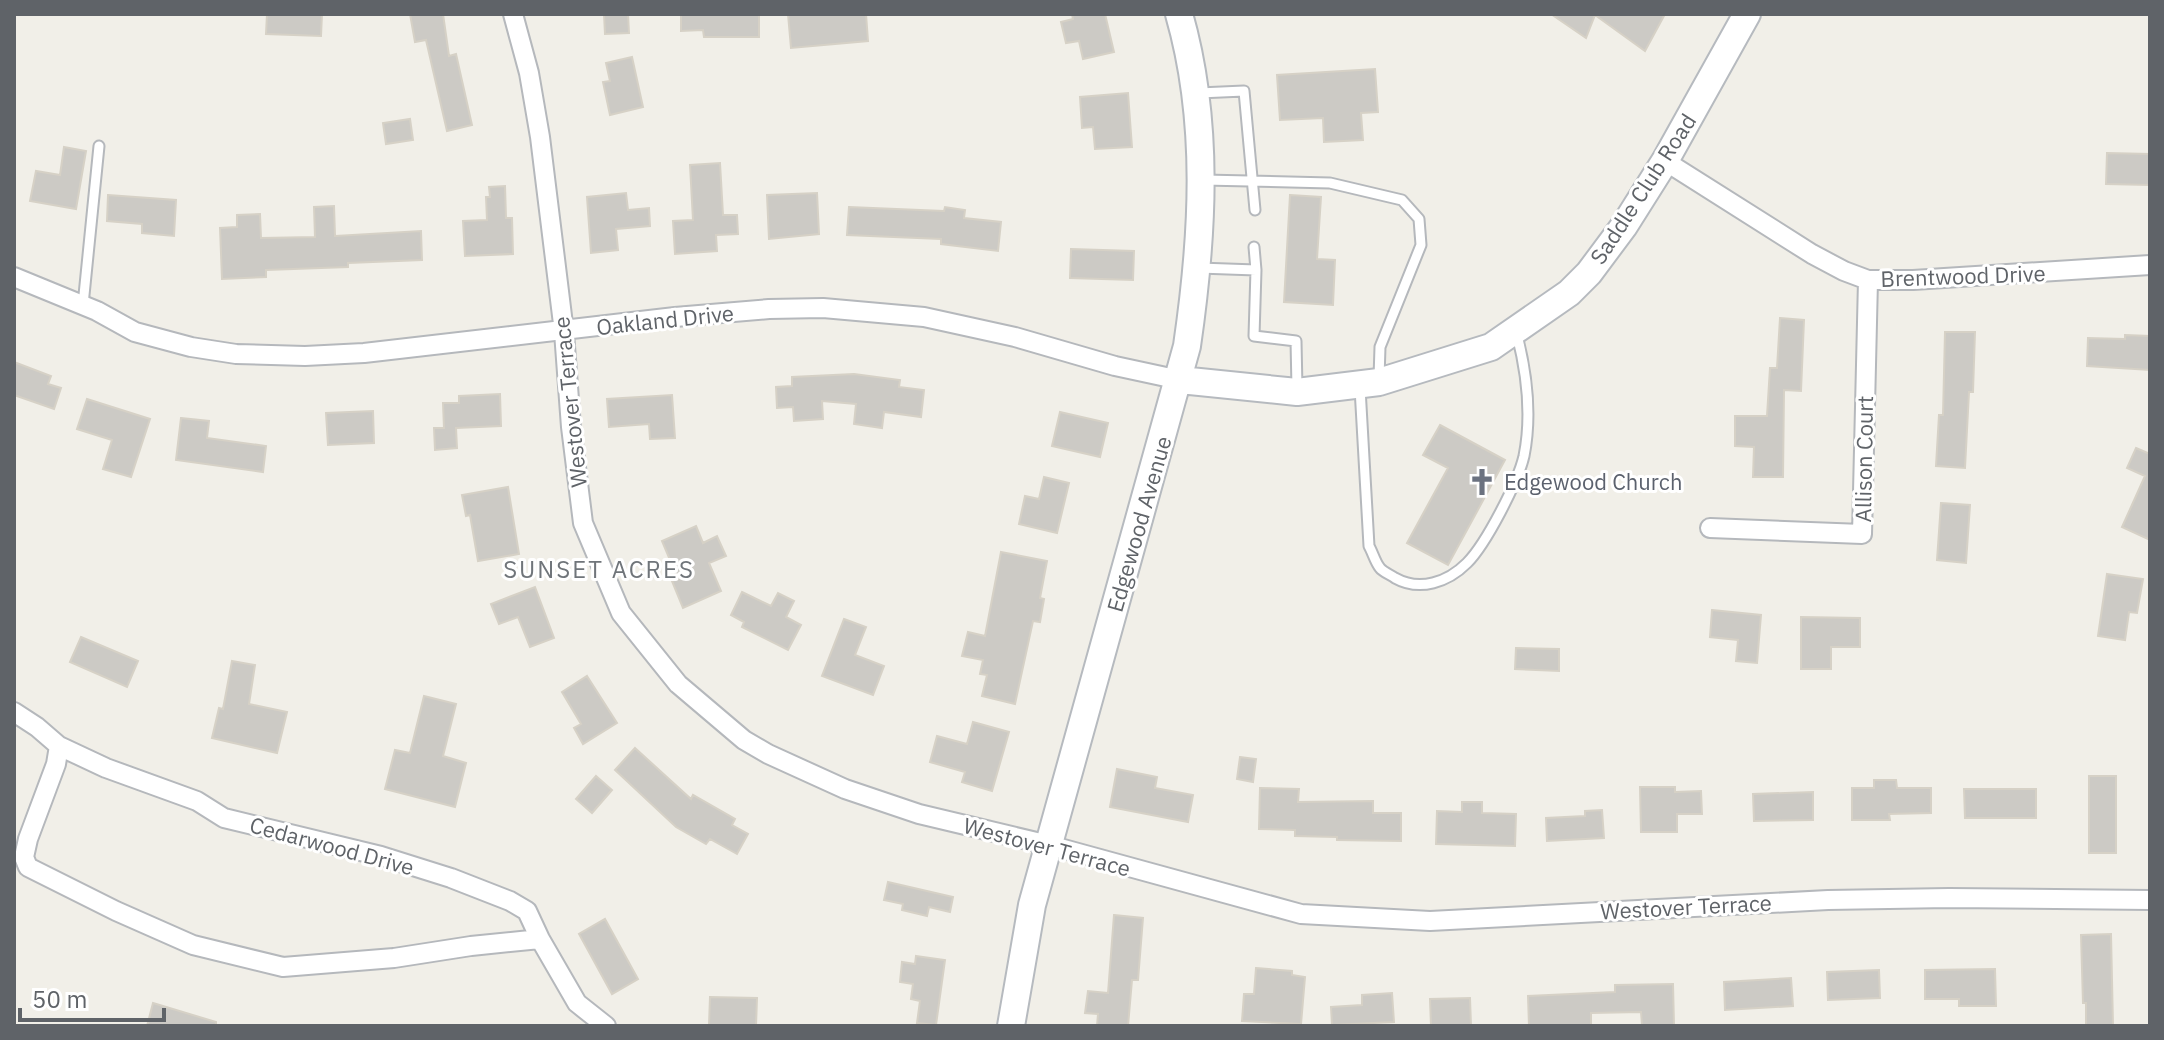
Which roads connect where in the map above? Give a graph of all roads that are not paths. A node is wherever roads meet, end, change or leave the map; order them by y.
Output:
1 (513, 14) edge
2 (1179, 14) edge
3 (1747, 14) edge
4 (1196, 94) junction
5 (99, 146) dead end
6 (1665, 161) junction
7 (1200, 180) junction
8 (1251, 181) junction
9 (1255, 210) dead end
10 (1254, 247) dead end
11 (2150, 265) edge
12 (1199, 268) junction
13 (1256, 270) junction
14 (14, 277) edge
15 (1868, 280) junction
16 (83, 306) junction
17 (1515, 330) junction
18 (564, 332) junction
19 (1180, 380) junction
20 (1369, 383) junction
21 (1297, 392) junction
22 (1710, 528) dead end
23 (14, 712) edge
24 (59, 746) junction
25 (1049, 845) junction
26 (2150, 900) edge
27 (540, 939) junction
28 (606, 1026) edge
29 (1011, 1026) edge

1 - 18 street, Westover Terrace
2 - 4 street, Edgewood Avenue
3 - 6 street, Saddle Club Road
4 - 7 street, Edgewood Avenue
4 - 8 lane
5 - 16 lane
6 - 15 street, Brentwood Drive
6 - 17 street, Saddle Club Road
7 - 8 lane
7 - 12 street, Edgewood Avenue
8 - 9 lane
8 - 20 lane
10 - 13 lane
11 - 15 street, Brentwood Drive
12 - 13 lane
12 - 19 street, Edgewood Avenue
13 - 21 lane
14 - 16 street, Oakland Drive
15 - 22 street, Allison Court
16 - 18 street, Oakland Drive
17 - 20 street, Saddle Club Road
17 - 20 lane
18 - 19 street, Oakland Drive
18 - 25 street, Westover Terrace
19 - 21 street, Saddle Club Road
19 - 25 street, Edgewood Avenue
20 - 21 street, Saddle Club Road
23 - 24 street, Cedarwood Drive
24 - 27 street, Cedarwood Drive
24 - 27 street
25 - 26 street, Westover Terrace
25 - 29 street, Edgewood Avenue
27 - 28 street, Cedarwood Drive

